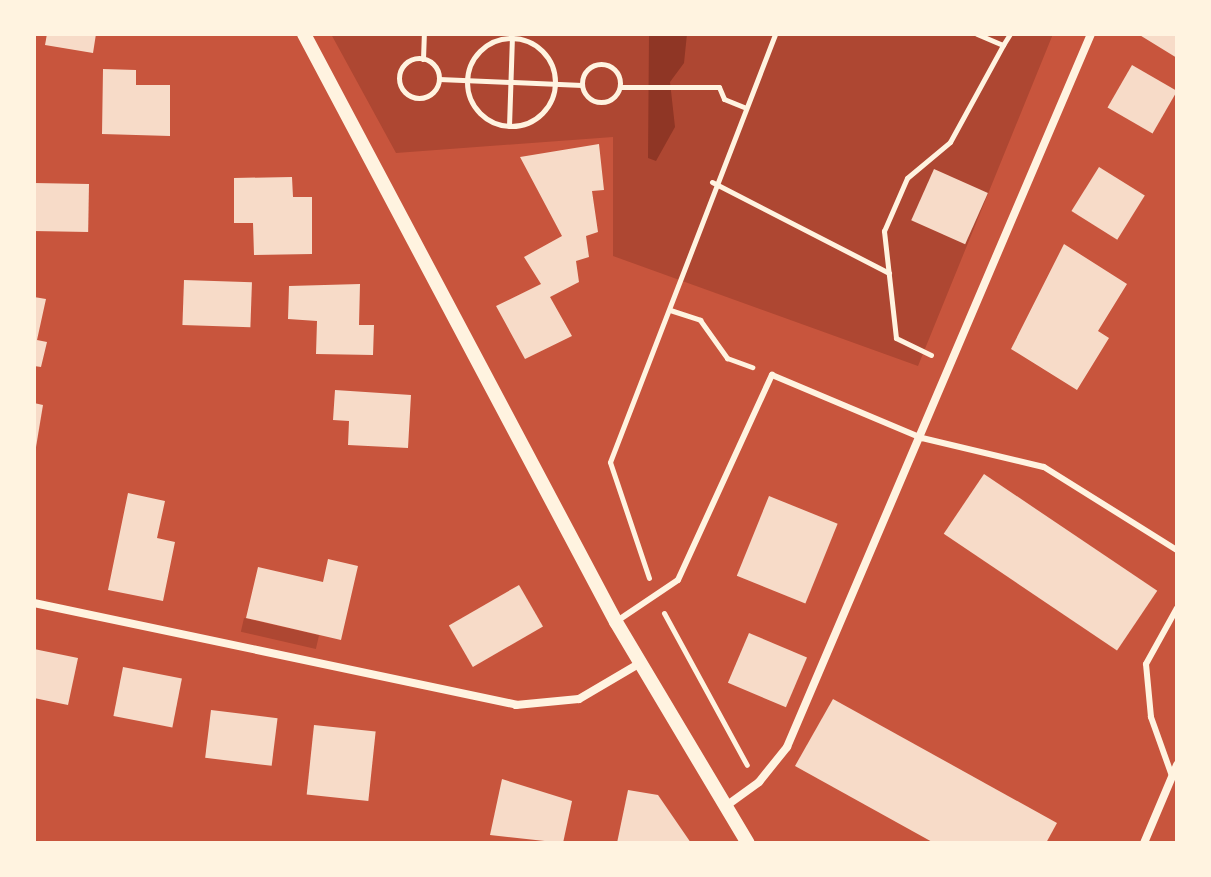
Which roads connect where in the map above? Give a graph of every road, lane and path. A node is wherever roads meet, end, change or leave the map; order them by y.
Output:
1 (304, 34) edge
2 (424, 34) edge
3 (775, 34) edge
4 (977, 34) edge
5 (1010, 34) edge
6 (1091, 34) edge
7 (512, 37) junction
8 (1003, 45) junction
9 (423, 59) junction
10 (439, 79) junction
11 (467, 80) junction
12 (510, 82) junction
13 (555, 84) junction
14 (582, 85) junction
15 (621, 87) junction
16 (744, 107) junction
17 (509, 126) junction
18 (712, 182) junction
19 (889, 273) junction
20 (670, 310) junction
21 (951, 364) junction
22 (772, 375) junction
23 (922, 438) junction
24 (1177, 550) edge
25 (657, 594) junction
26 (34, 603) edge
27 (1177, 608) edge
28 (616, 622) junction
29 (640, 663) junction
30 (1177, 765) edge
31 (1172, 776) junction
32 (759, 782) junction
33 (726, 806) junction
34 (748, 843) edge
35 (1144, 843) edge

1 - 28 street
2 - 9 path
3 - 16 path
4 - 8 path
5 - 8 path
6 - 21 street
7 - 11 path
7 - 12 path
7 - 13 path
8 - 19 path
9 - 10 path
9 - 10 path
10 - 11 path
11 - 12 path
11 - 17 path
12 - 13 path
12 - 17 path
13 - 14 path
13 - 17 path
14 - 15 path
14 - 15 path
15 - 16 path
16 - 18 path
18 - 19 path
18 - 20 path
19 - 21 path
20 - 22 path
20 - 25 path
21 - 23 street
22 - 23 lane
22 - 25 lane
23 - 24 lane
23 - 32 street
25 - 28 lane
25 - 32 path
26 - 29 street
27 - 31 lane
28 - 29 street
29 - 33 street
30 - 31 street
31 - 35 street
32 - 33 street
33 - 34 street

